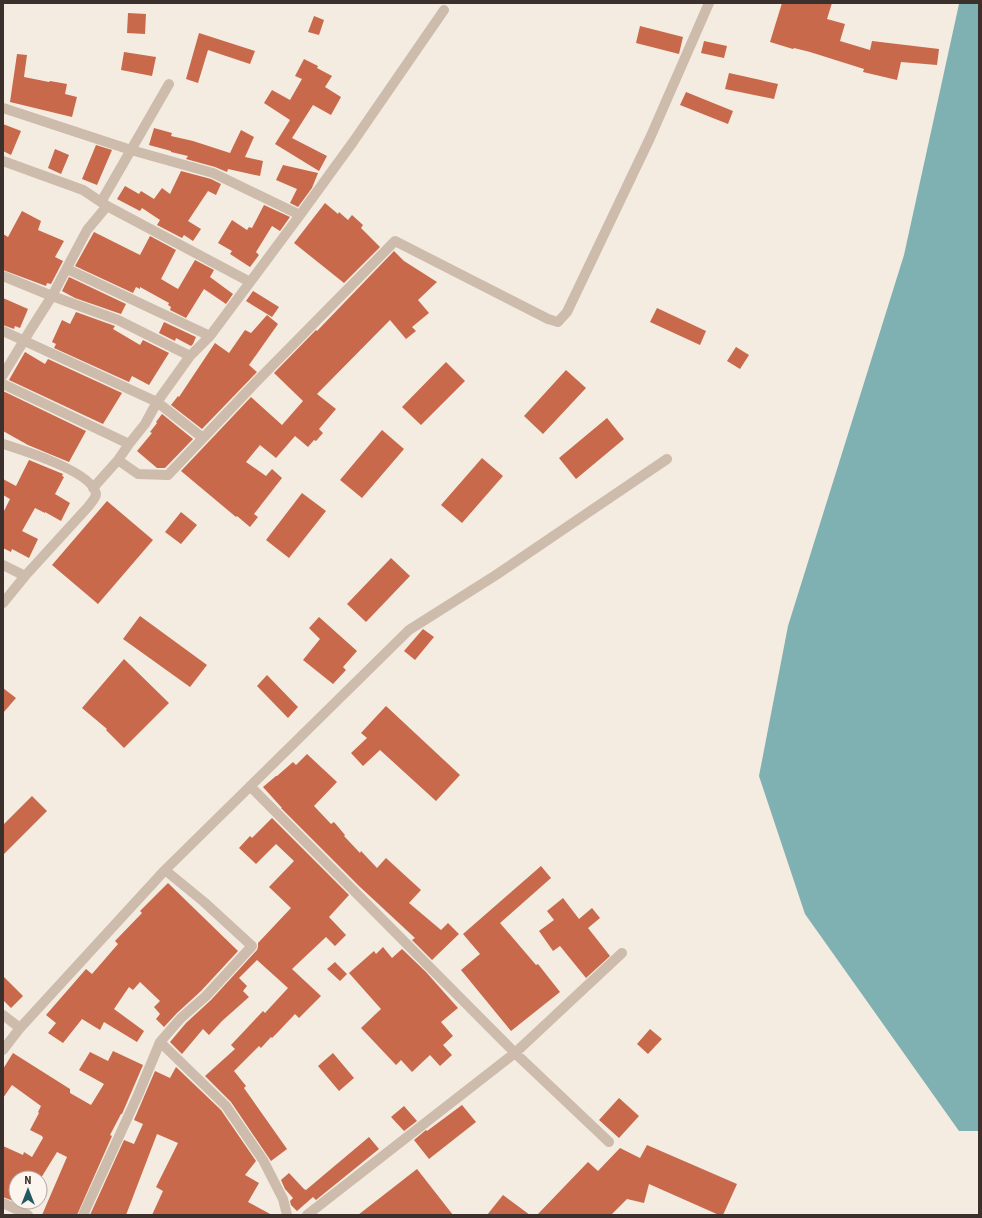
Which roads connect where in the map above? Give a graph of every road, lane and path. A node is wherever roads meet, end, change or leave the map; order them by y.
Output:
1 (709, 3) edge
2 (444, 10) dead end
3 (169, 84) dead end
4 (3, 108) edge
5 (131, 150) junction
6 (3, 161) edge
7 (104, 204) junction
8 (300, 215) junction
9 (67, 269) junction
10 (3, 276) edge
11 (250, 282) junction
12 (52, 296) junction
13 (3, 331) edge
14 (210, 336) junction
15 (24, 340) junction
16 (190, 356) junction
17 (3, 375) edge
18 (3, 384) edge
19 (158, 402) junction
20 (203, 438) junction
21 (3, 444) edge
22 (129, 444) junction
23 (667, 459) dead end
24 (118, 460) junction
25 (93, 488) junction
26 (3, 565) edge
27 (25, 576) junction
28 (3, 603) edge
29 (250, 786) junction
30 (165, 870) junction
31 (622, 953) dead end
32 (3, 1015) edge
33 (20, 1028) junction
34 (160, 1042) junction
35 (3, 1050) edge
36 (515, 1053) junction
37 (609, 1142) dead end
38 (3, 1203) edge
39 (28, 1215) edge
40 (83, 1215) edge
41 (287, 1215) edge
42 (307, 1215) edge

1 - 20 street
2 - 8 street
3 - 5 street
4 - 5 street
5 - 7 street
5 - 8 street
6 - 7 street
7 - 9 street
7 - 11 street
8 - 11 street
9 - 12 street
9 - 14 street
10 - 12 street
11 - 14 street
12 - 15 street
12 - 16 street
13 - 15 street
14 - 16 street
15 - 17 street
15 - 19 street
16 - 19 street
18 - 22 street
19 - 20 street
19 - 22 street
20 - 24 street
21 - 25 street
22 - 24 street
23 - 29 street
24 - 25 street
25 - 27 street
26 - 27 street
27 - 28 street
29 - 30 street
29 - 36 street
30 - 33 street
30 - 34 street
31 - 36 street
32 - 33 street
33 - 35 street
34 - 40 street
34 - 41 street
36 - 37 street
36 - 42 street
38 - 39 street

